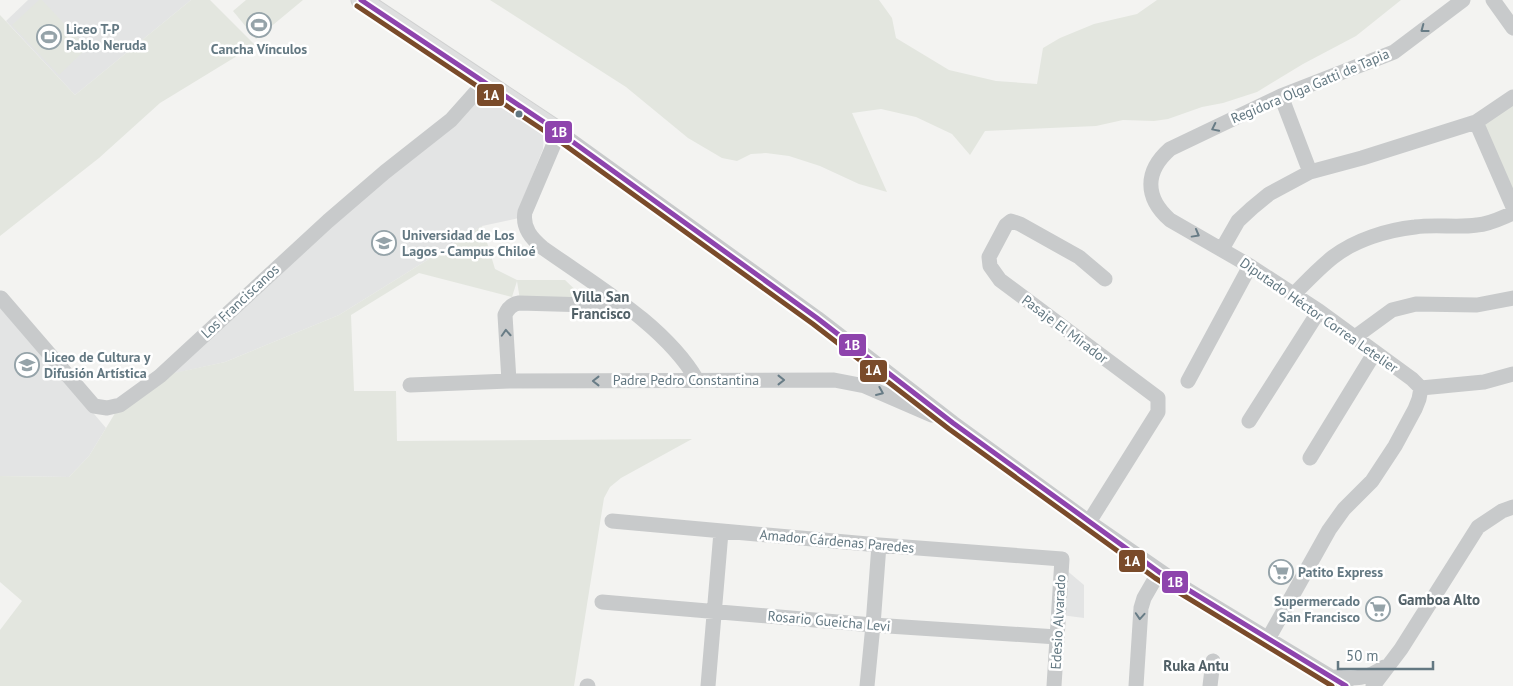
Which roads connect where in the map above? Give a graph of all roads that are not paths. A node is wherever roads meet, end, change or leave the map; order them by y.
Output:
1 (361, 0) edge
2 (1463, 0) edge
3 (1493, 0) edge
4 (1513, 28) edge
5 (484, 83) junction
6 (1281, 96) junction
7 (1513, 97) edge
8 (1476, 122) junction
9 (559, 132) junction
10 (1310, 172) junction
11 (1513, 207) edge
12 (1513, 213) edge
13 (1170, 220) joint
14 (1222, 249) junction
15 (1250, 266) junction
16 (1105, 279) dead end
17 (1294, 294) junction
18 (1, 298) edge
19 (1513, 298) edge
20 (625, 306) junction
21 (1319, 311) junction
22 (1355, 336) junction
23 (1375, 352) junction
24 (1513, 374) edge
25 (697, 380) junction
26 (509, 381) junction
27 (1188, 381) dead end
28 (410, 385) dead end
29 (1421, 388) junction
30 (1250, 422) dead end
31 (953, 423) junction
32 (1310, 458) dead end
33 (1513, 507) edge
34 (612, 521) dead end
35 (1089, 522) junction
36 (721, 532) junction
37 (879, 545) junction
38 (1062, 559) joint
39 (1159, 572) junction
40 (602, 602) dead end
41 (715, 612) junction
42 (873, 625) junction
43 (1057, 637) junction
44 (1268, 639) junction
45 (1213, 660) dead end
46 (1389, 664) junction
47 (1331, 681) edge
48 (708, 686) edge
49 (866, 686) edge
50 (1054, 686) edge
51 (1136, 686) edge
52 (1210, 686) edge
53 (1346, 686) edge
54 (1373, 686) edge

1 - 5 main road
2 -> 6 street, Regidora Olga Gatti de Tapia
3 - 4 street
5 - 9 main road
5 - 18 street, Los Franciscanos
6 - 10 street
6 -> 13 street, Regidora Olga Gatti de Tapia
7 - 8 street
8 - 10 street
8 - 11 street
9 - 20 street
9 - 31 street
10 - 14 street
12 - 17 street
13 -> 14 street, Diputado Héctor Correa Letelier
14 - 15 street, Diputado Héctor Correa Letelier
15 - 17 street, Diputado Héctor Correa Letelier
15 - 27 street
16 - 35 street, Pasaje El Mirador
17 - 21 street, Diputado Héctor Correa Letelier
19 - 22 street
20 - 25 street
26 -> 20 street
21 - 22 street, Diputado Héctor Correa Letelier
21 - 30 street
22 - 23 street, Diputado Héctor Correa Letelier
23 - 29 street, Diputado Héctor Correa Letelier
23 - 32 street
24 - 29 street
25 -> 26 street, Padre Pedro Constantina
25 -> 31 street, Padre Pedro Constantina
26 - 28 street, Padre Pedro Constantina
29 - 44 street
31 - 35 street
33 - 46 street
34 - 36 street, Amador Cárdenas Paredes
35 - 39 street
36 - 37 street, Amador Cárdenas Paredes
36 - 41 street
37 - 38 street, Amador Cárdenas Paredes
37 - 42 street
38 - 43 street, Edesio Alvarado
39 - 44 street
39 -> 51 street
40 - 41 street, Rosario Gueicha Levi
41 - 42 street, Rosario Gueicha Levi
41 - 48 street
42 - 43 street, Rosario Gueicha Levi
42 - 49 street
43 - 50 street, Edesio Alvarado
44 - 47 street
45 - 52 street
46 - 47 street
46 - 54 street
47 - 53 street

